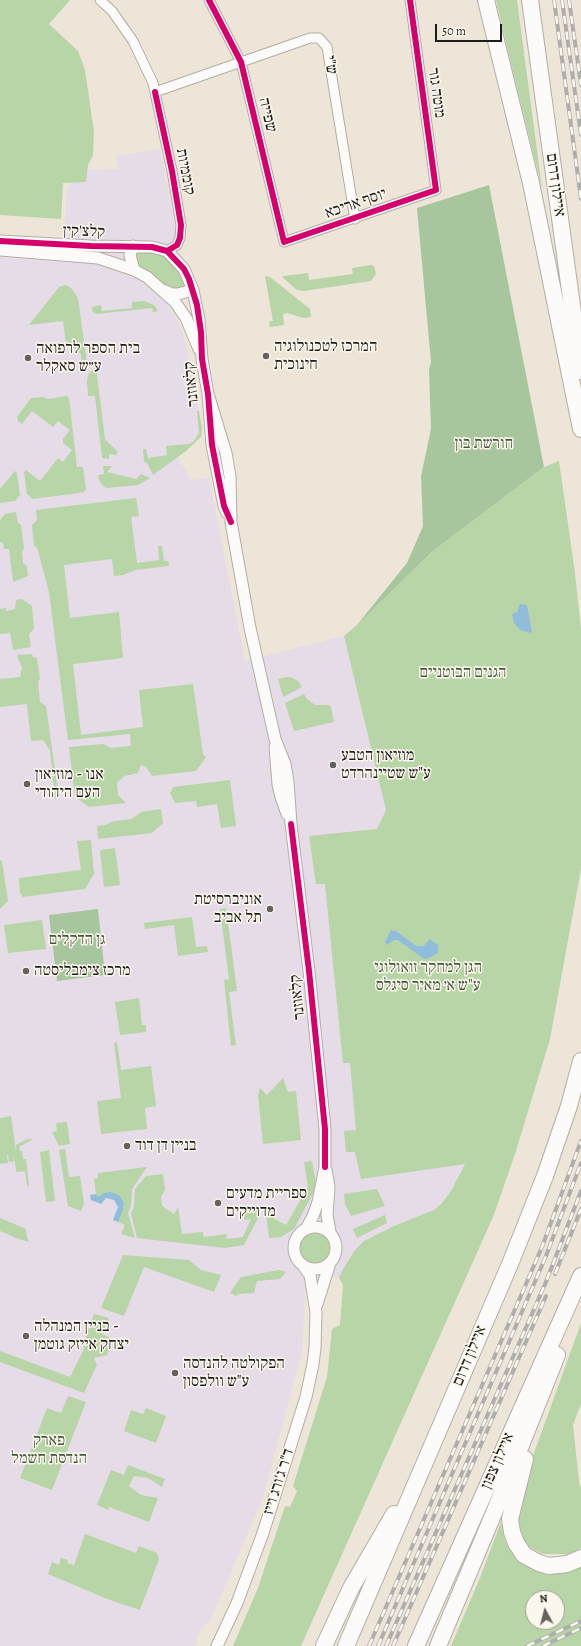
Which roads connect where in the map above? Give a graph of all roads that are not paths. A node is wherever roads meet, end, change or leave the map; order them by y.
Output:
1 (100, 0) edge
2 (209, 0) edge
3 (410, 0) edge
4 (478, 0) edge
5 (486, 0) edge
6 (530, 0) edge
7 (500, 58) junction
8 (241, 62) junction
9 (156, 92) junction
10 (436, 190) joint
11 (354, 219) junction
12 (0, 241) edge
13 (284, 242) joint
14 (133, 246) junction
15 (0, 250) edge
16 (167, 251) junction
17 (134, 270) junction
18 (163, 290) junction
19 (193, 290) junction
20 (202, 359) junction
21 (581, 371) edge
22 (581, 429) edge
23 (581, 1061) edge
24 (325, 1167) junction
25 (306, 1229) junction
26 (330, 1232) junction
27 (302, 1264) junction
28 (330, 1264) junction
29 (581, 1276) edge
30 (581, 1287) edge
31 (316, 1312) junction
32 (537, 1407) junction
33 (423, 1466) junction
34 (581, 1558) edge
35 (217, 1646) edge
36 (324, 1646) edge
37 (346, 1646) edge
38 (416, 1646) edge
39 (438, 1646) edge

1 - 9 street, קוממיות
2 - 8 street, שפייה
3 - 10 street, מוטה גור
4 - 7 highway
5 - 7 highway
6 - 21 highway, איילון דרום
7 - 22 highway
8 - 9 street, ש"י
8 - 11 street, ש"י
8 - 13 street, שפייה
9 - 16 street, קוממיות
10 - 11 street, יוסף אריכא
11 - 13 street, יוסף אריכא
12 - 14 street, קלצ'קין
14 - 16 street, קלצ'קין
14 - 17 street
15 - 17 street, קלצ'קין
16 - 19 street, קלאוזנר
17 - 18 street, קלצ'קין
18 - 19 street
18 - 20 street, קלאוזנר
19 - 20 street, קלאוזנר
20 - 24 street, קלאוזנר
23 - 33 highway, איילון דרום
24 - 25 street, קלאוזנר
24 - 26 street, קלאוזנר
25 - 26 street
25 - 27 street
26 - 28 street
27 - 28 street
27 - 31 street, ד"ר ג'ורג וייז
28 - 31 street, ד"ר ג'ורג וייז
29 - 38 highway, איילון צפון
30 - 32 highway
31 - 35 street, ד"ר ג'ורג וייז
32 - 34 highway
32 - 39 highway
33 - 36 highway
33 - 37 highway, איילון דרום

